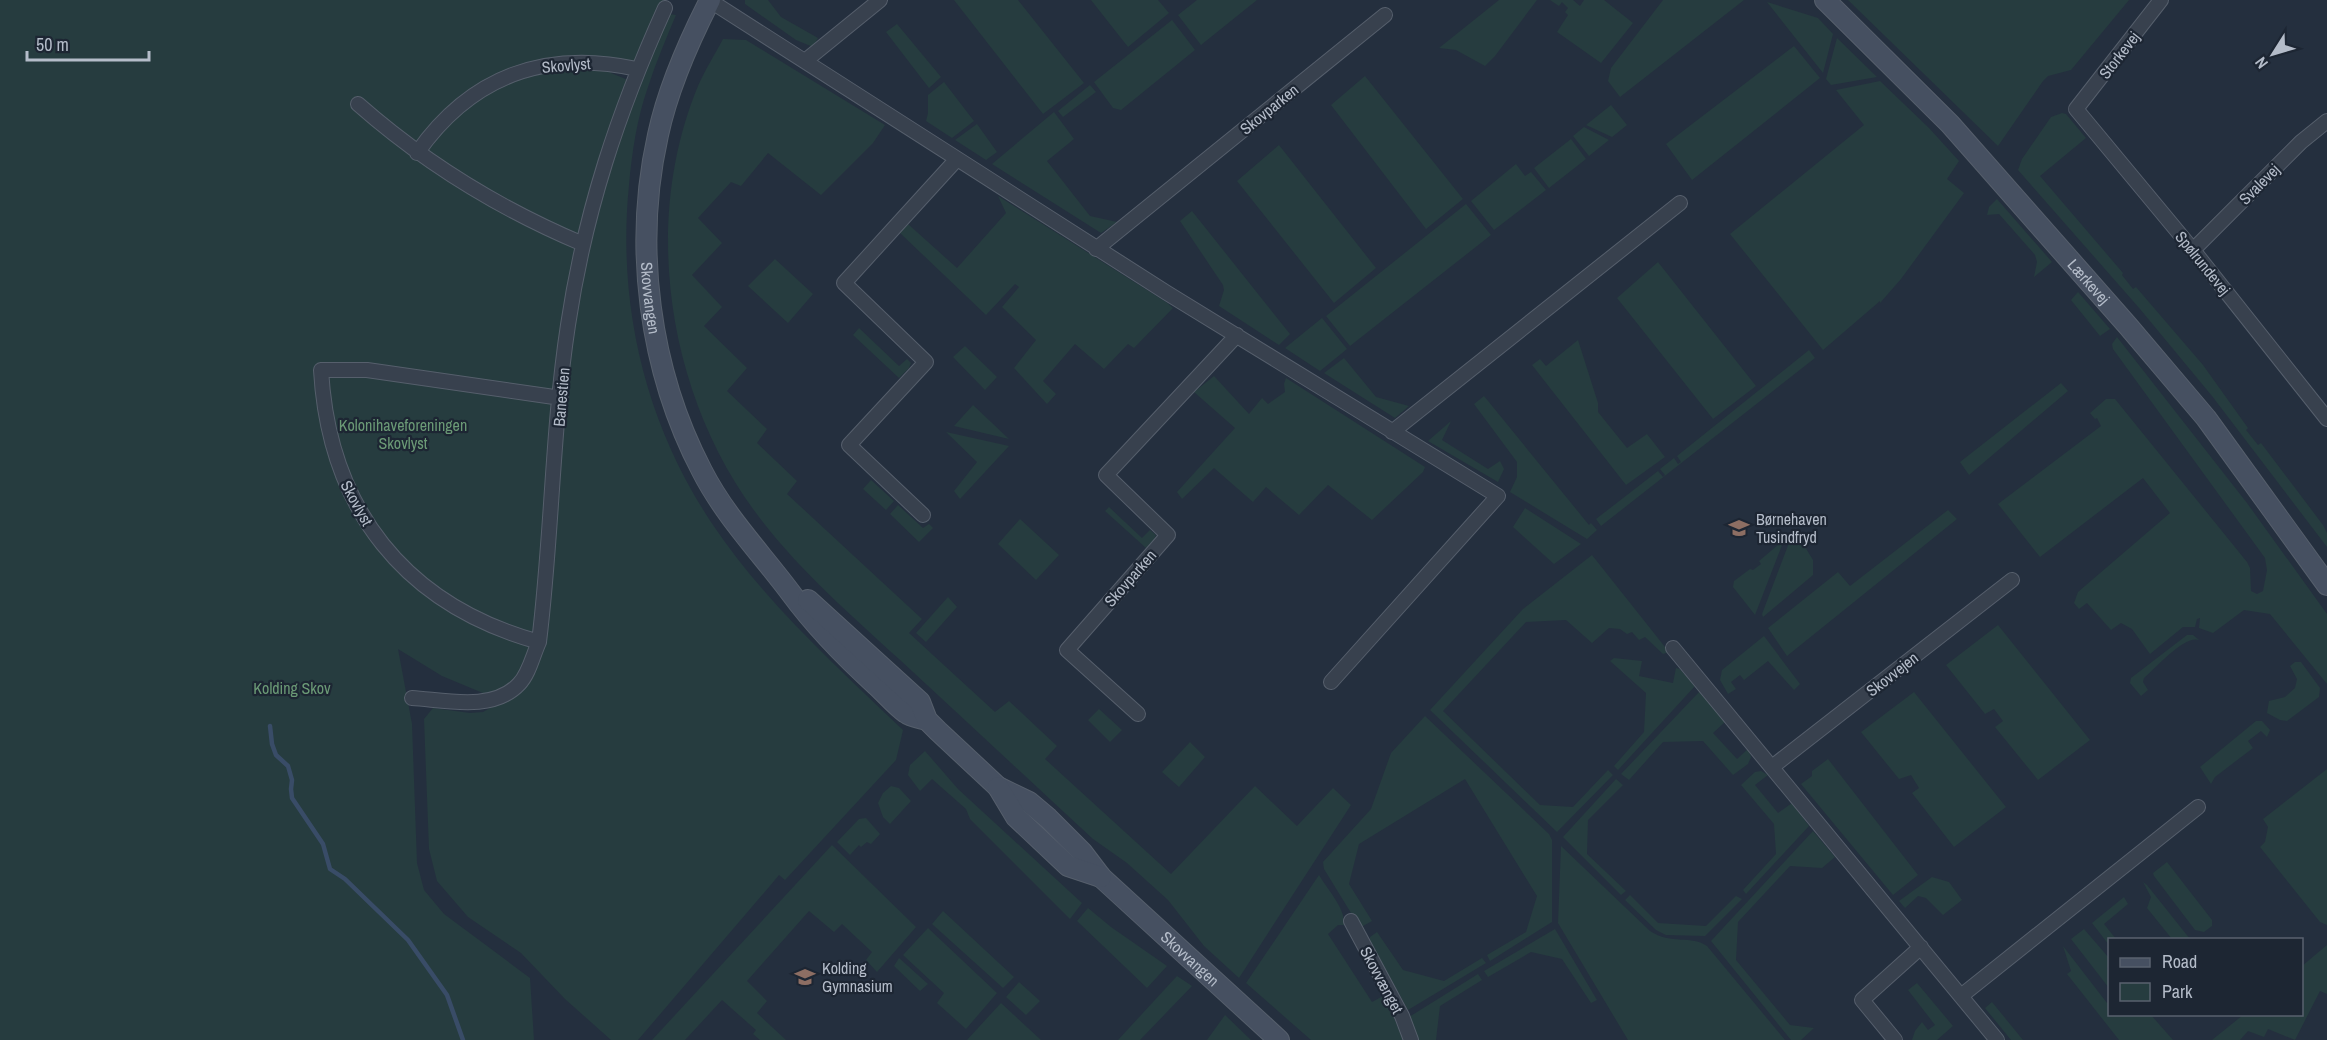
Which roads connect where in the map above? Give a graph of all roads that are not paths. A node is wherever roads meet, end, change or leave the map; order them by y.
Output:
1 (710, 0) edge
2 (880, 0) edge
3 (1825, 0) edge
4 (2161, 0) edge
5 (665, 8) dead end
6 (1385, 15) dead end
7 (805, 61) junction
8 (637, 69) junction
9 (358, 104) dead end
10 (2076, 110) joint
11 (2327, 121) edge
12 (417, 153) junction
13 (957, 159) junction
14 (1680, 202) dead end
15 (583, 244) junction
16 (1096, 249) junction
17 (2193, 250) junction
18 (1237, 335) junction
19 (561, 398) junction
20 (2327, 419) edge
21 (1392, 432) junction
22 (923, 515) dead end
23 (2012, 580) dead end
24 (2327, 585) edge
25 (539, 642) junction
26 (1673, 648) dead end
27 (1331, 682) dead end
28 (412, 698) dead end
29 (1138, 714) dead end
30 (1772, 767) junction
31 (2198, 807) dead end
32 (1351, 921) dead end
33 (1921, 947) junction
34 (1961, 996) junction
35 (1280, 1040) edge
36 (1411, 1040) edge
37 (1895, 1040) edge
38 (1996, 1040) edge

1 - 7 street
1 - 35 street, Skovvangen
2 - 7 street
3 - 24 street, Lærkevej
4 - 10 street, Storkevej
5 - 8 street, Banestien
6 - 16 street, Skovparken
7 - 13 street
8 - 12 street, Skovlyst
8 - 15 street, Banestien
9 - 12 street
10 - 17 street, Spølrundevej
11 - 17 street, Svalevej
12 - 15 street
13 - 16 street
13 - 22 street
14 - 21 street
15 - 19 street, Banestien
16 - 18 street
17 - 20 street, Spølrundevej
18 - 21 street
18 - 29 street, Skovparken
19 - 25 street, Banestien
19 - 25 street, Skovlyst
21 - 27 street
23 - 30 street, Skovvejen
25 - 28 street, Banestien
26 - 30 street
30 - 33 street
31 - 34 street
32 - 36 street, Skovvænget
33 - 34 street
33 - 37 street
34 - 38 street

